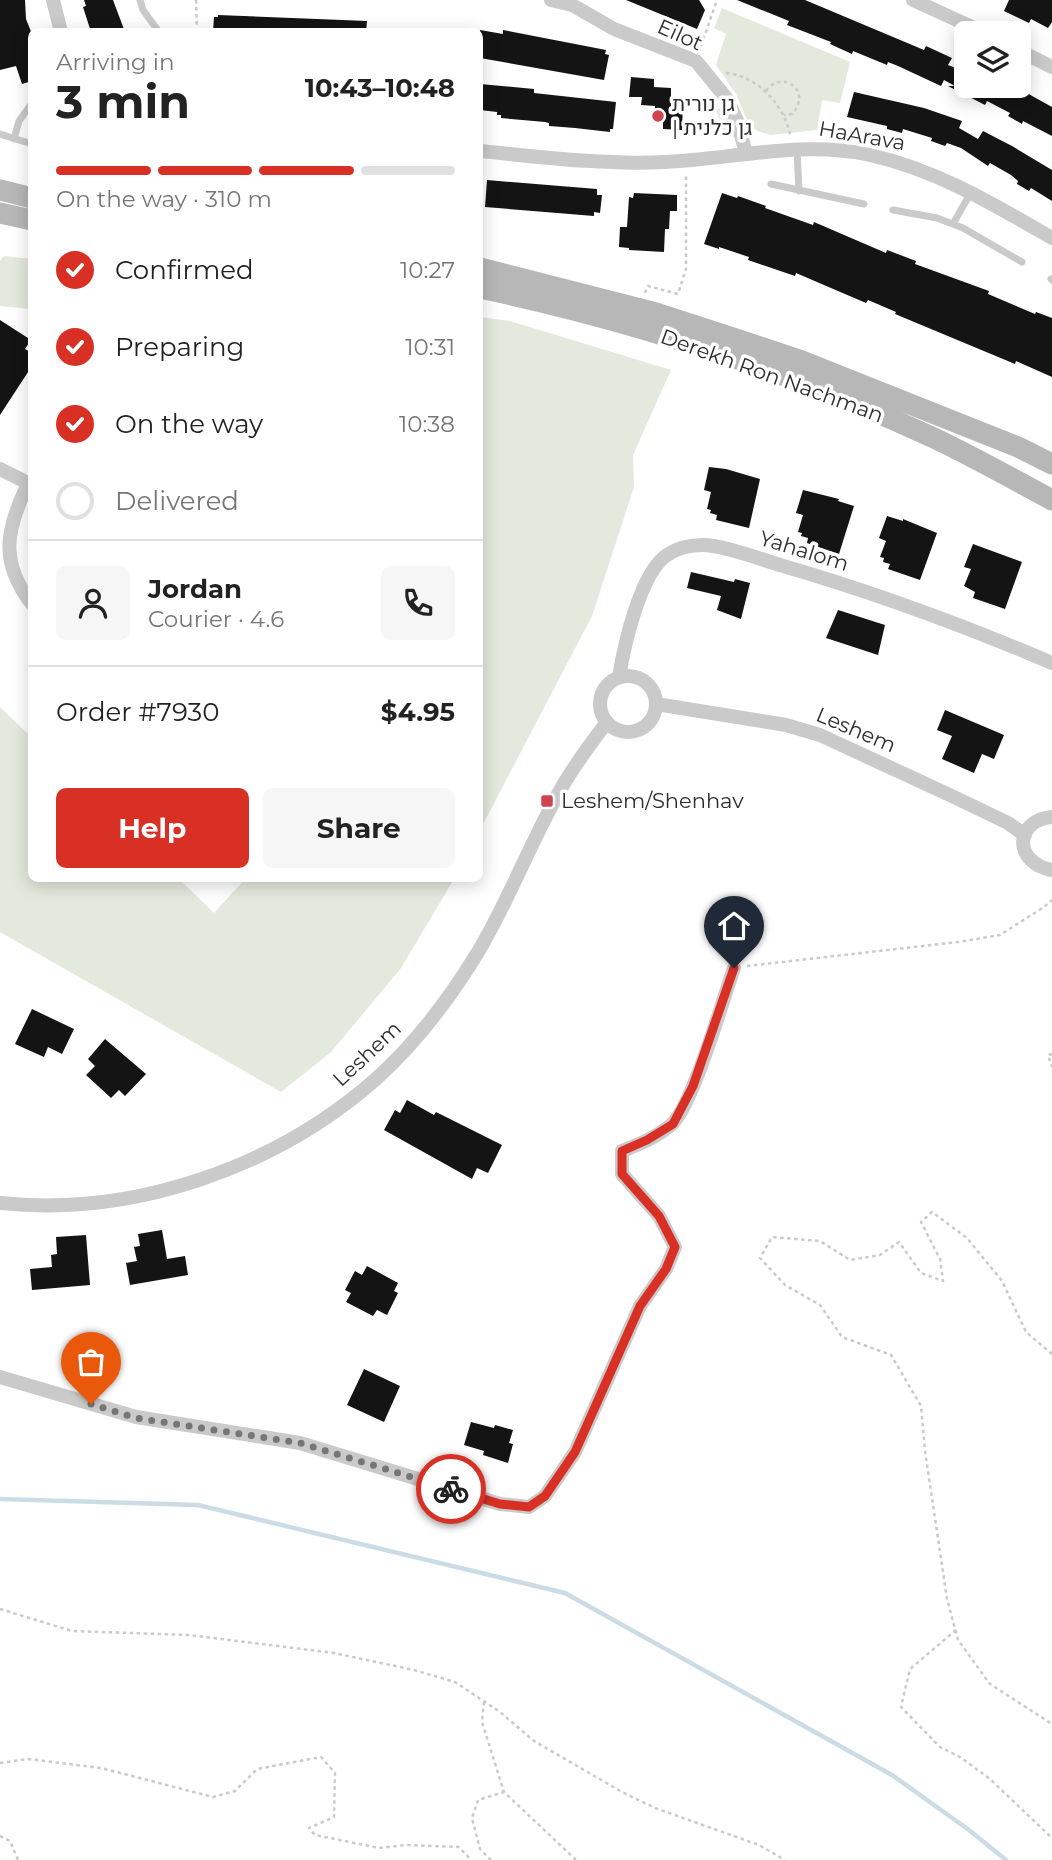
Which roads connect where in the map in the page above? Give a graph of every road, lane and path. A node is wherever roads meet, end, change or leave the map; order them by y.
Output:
1 (53, 0) edge
2 (140, 0) edge
3 (196, 0) edge
4 (551, 0) edge
5 (717, 0) edge
6 (913, 0) edge
7 (959, 21) edge
8 (60, 28) edge
9 (156, 28) edge
10 (197, 28) edge
11 (698, 54) dead end
12 (1031, 56) edge
13 (1052, 67) edge
14 (719, 74) dead end
15 (766, 92) junction
16 (28, 109) edge
17 (784, 114) junction
18 (0, 134) edge
19 (14, 139) junction
20 (793, 142) junction
21 (28, 143) edge
22 (483, 151) edge
23 (746, 154) junction
24 (685, 169) dead end
25 (771, 184) dead end
26 (0, 190) edge
27 (799, 191) junction
28 (971, 192) junction
29 (28, 197) edge
30 (864, 204) dead end
31 (893, 210) dead end
32 (953, 224) junction
33 (1052, 238) edge
34 (1022, 262) dead end
35 (483, 269) edge
36 (483, 289) edge
37 (644, 296) dead end
38 (1052, 464) edge
39 (0, 468) edge
40 (28, 483) edge
41 (28, 488) edge
42 (1052, 499) edge
43 (28, 600) edge
44 (1052, 663) edge
45 (619, 677) junction
46 (656, 704) junction
47 (607, 722) junction
48 (1052, 817) edge
49 (1025, 835) junction
50 (1052, 870) edge
51 (1052, 900) edge
52 (734, 968) joint
53 (1052, 1054) edge
54 (1052, 1067) edge
55 (0, 1203) edge
56 (1052, 1354) edge
57 (0, 1377) edge
58 (0, 1609) edge
59 (956, 1630) junction
60 (484, 1701) junction
61 (1052, 1724) edge
62 (0, 1763) edge
63 (504, 1792) junction
64 (0, 1836) edge
65 (1052, 1838) edge
66 (18, 1860) edge
67 (471, 1860) edge
68 (491, 1860) edge
69 (576, 1860) edge
70 (785, 1860) edge

1 - 8 street
2 - 9 lane
3 - 10 path
4 - 23 street, Eilot
5 - 11 path
6 - 7 street
12 - 13 street
14 - 15 path
15 - 17 path
15 - 17 path
16 - 19 lane
17 - 20 path
18 - 19 lane
19 - 21 lane
20 - 23 street, HaArava
20 - 27 lane
20 - 28 street, HaArava
22 - 23 street, HaArava
24 - 37 path
25 - 27 lane
26 - 29 main road
27 - 30 lane
28 - 32 lane
28 - 33 street, HaArava
31 - 32 lane
32 - 34 lane
35 - 38 main road, Derekh Ron Nachman
36 - 42 main road, Derekh Ron Nachman
39 - 40 street
41 - 43 street
44 - 45 street, Yahalom
45 - 46 street
45 - 47 street
46 - 47 street
46 - 49 street, Leshem
47 - 55 street, Leshem
48 - 49 street
49 - 50 street
51 - 52 path
52 - 57 street
53 - 54 path
56 - 59 path
58 - 60 path
59 - 61 path
59 - 65 path
60 - 63 path
60 - 70 path
62 - 67 path
63 - 68 path
63 - 69 path
64 - 66 path

